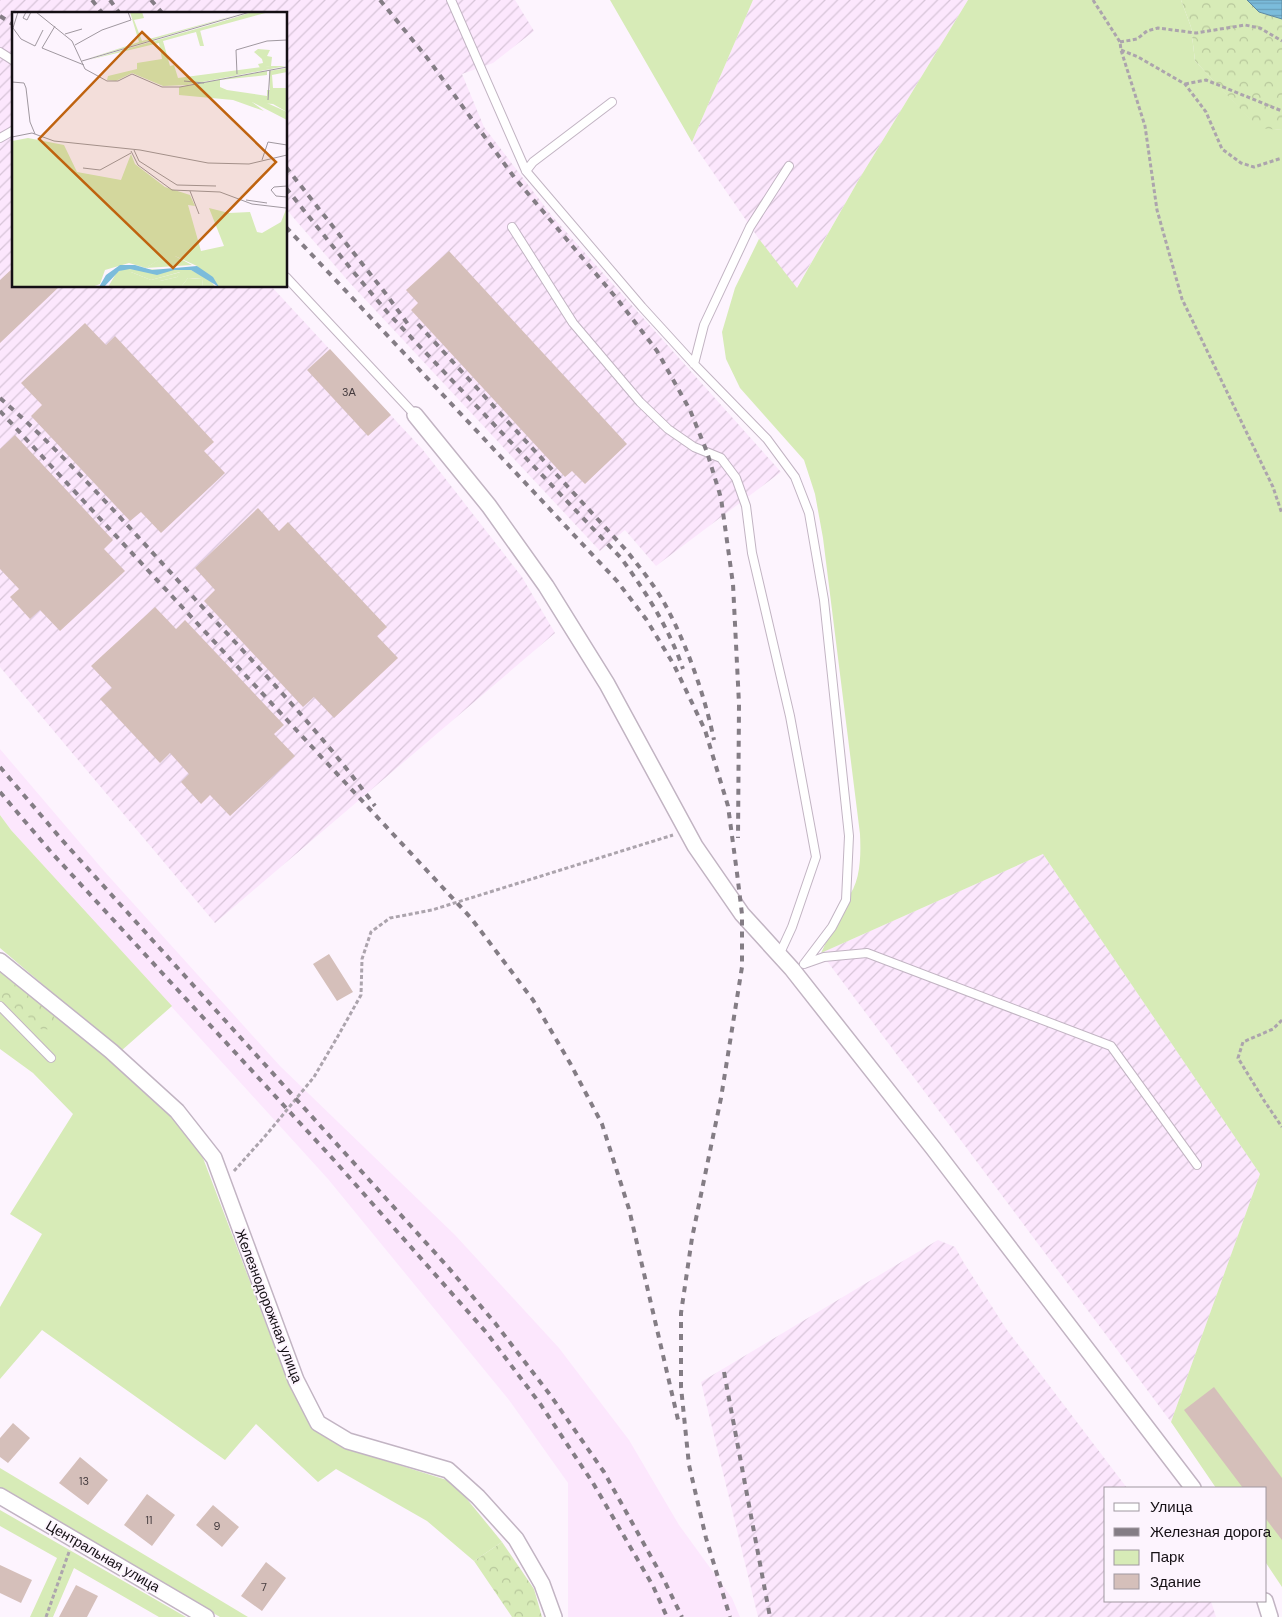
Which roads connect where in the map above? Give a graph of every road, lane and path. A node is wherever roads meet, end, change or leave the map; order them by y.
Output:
1 (447, 0) edge
2 (451, 0) edge
3 (1094, 0) edge
4 (457, 16) junction
5 (1282, 40) edge
6 (1120, 42) junction
7 (1121, 50) junction
8 (0, 52) edge
9 (12, 60) edge
10 (1185, 84) junction
11 (612, 102) dead end
12 (1282, 111) edge
13 (12, 131) edge
14 (0, 138) edge
15 (1282, 158) edge
16 (789, 166) dead end
17 (526, 171) junction
18 (512, 227) dead end
19 (288, 279) edge
20 (694, 364) junction
21 (415, 415) joint
22 (1282, 514) edge
23 (687, 830) junction
24 (780, 953) junction
25 (0, 961) edge
26 (798, 966) junction
27 (0, 1006) edge
28 (1282, 1020) edge
29 (51, 1058) dead end
30 (1282, 1127) edge
31 (1197, 1165) dead end
32 (223, 1183) junction
33 (1191, 1487) edge
34 (0, 1496) edge
35 (74, 1540) junction
36 (1265, 1602) edge
37 (46, 1617) edge
38 (206, 1617) edge
39 (554, 1617) edge
40 (1270, 1617) edge

1 - 4 lane
2 - 4 lane
3 - 6 path
4 - 17 lane
5 - 6 path
6 - 7 path
7 - 10 path
7 - 22 path
8 - 9 lane
10 - 12 path
10 - 15 path
11 - 17 lane
13 - 14 lane
16 - 20 lane
17 - 20 lane
18 - 24 lane
19 - 21 lane
20 - 26 lane
21 - 23 street
23 - 24 street
23 - 32 path
24 - 26 street
25 - 32 street, Железнодорожная улица
26 - 31 lane
26 - 33 street
27 - 29 lane
28 - 30 path
32 - 39 street, Железнодорожная улица
34 - 35 street, Центральная улица
35 - 37 path
35 - 38 street, Центральная улица
36 - 40 street

